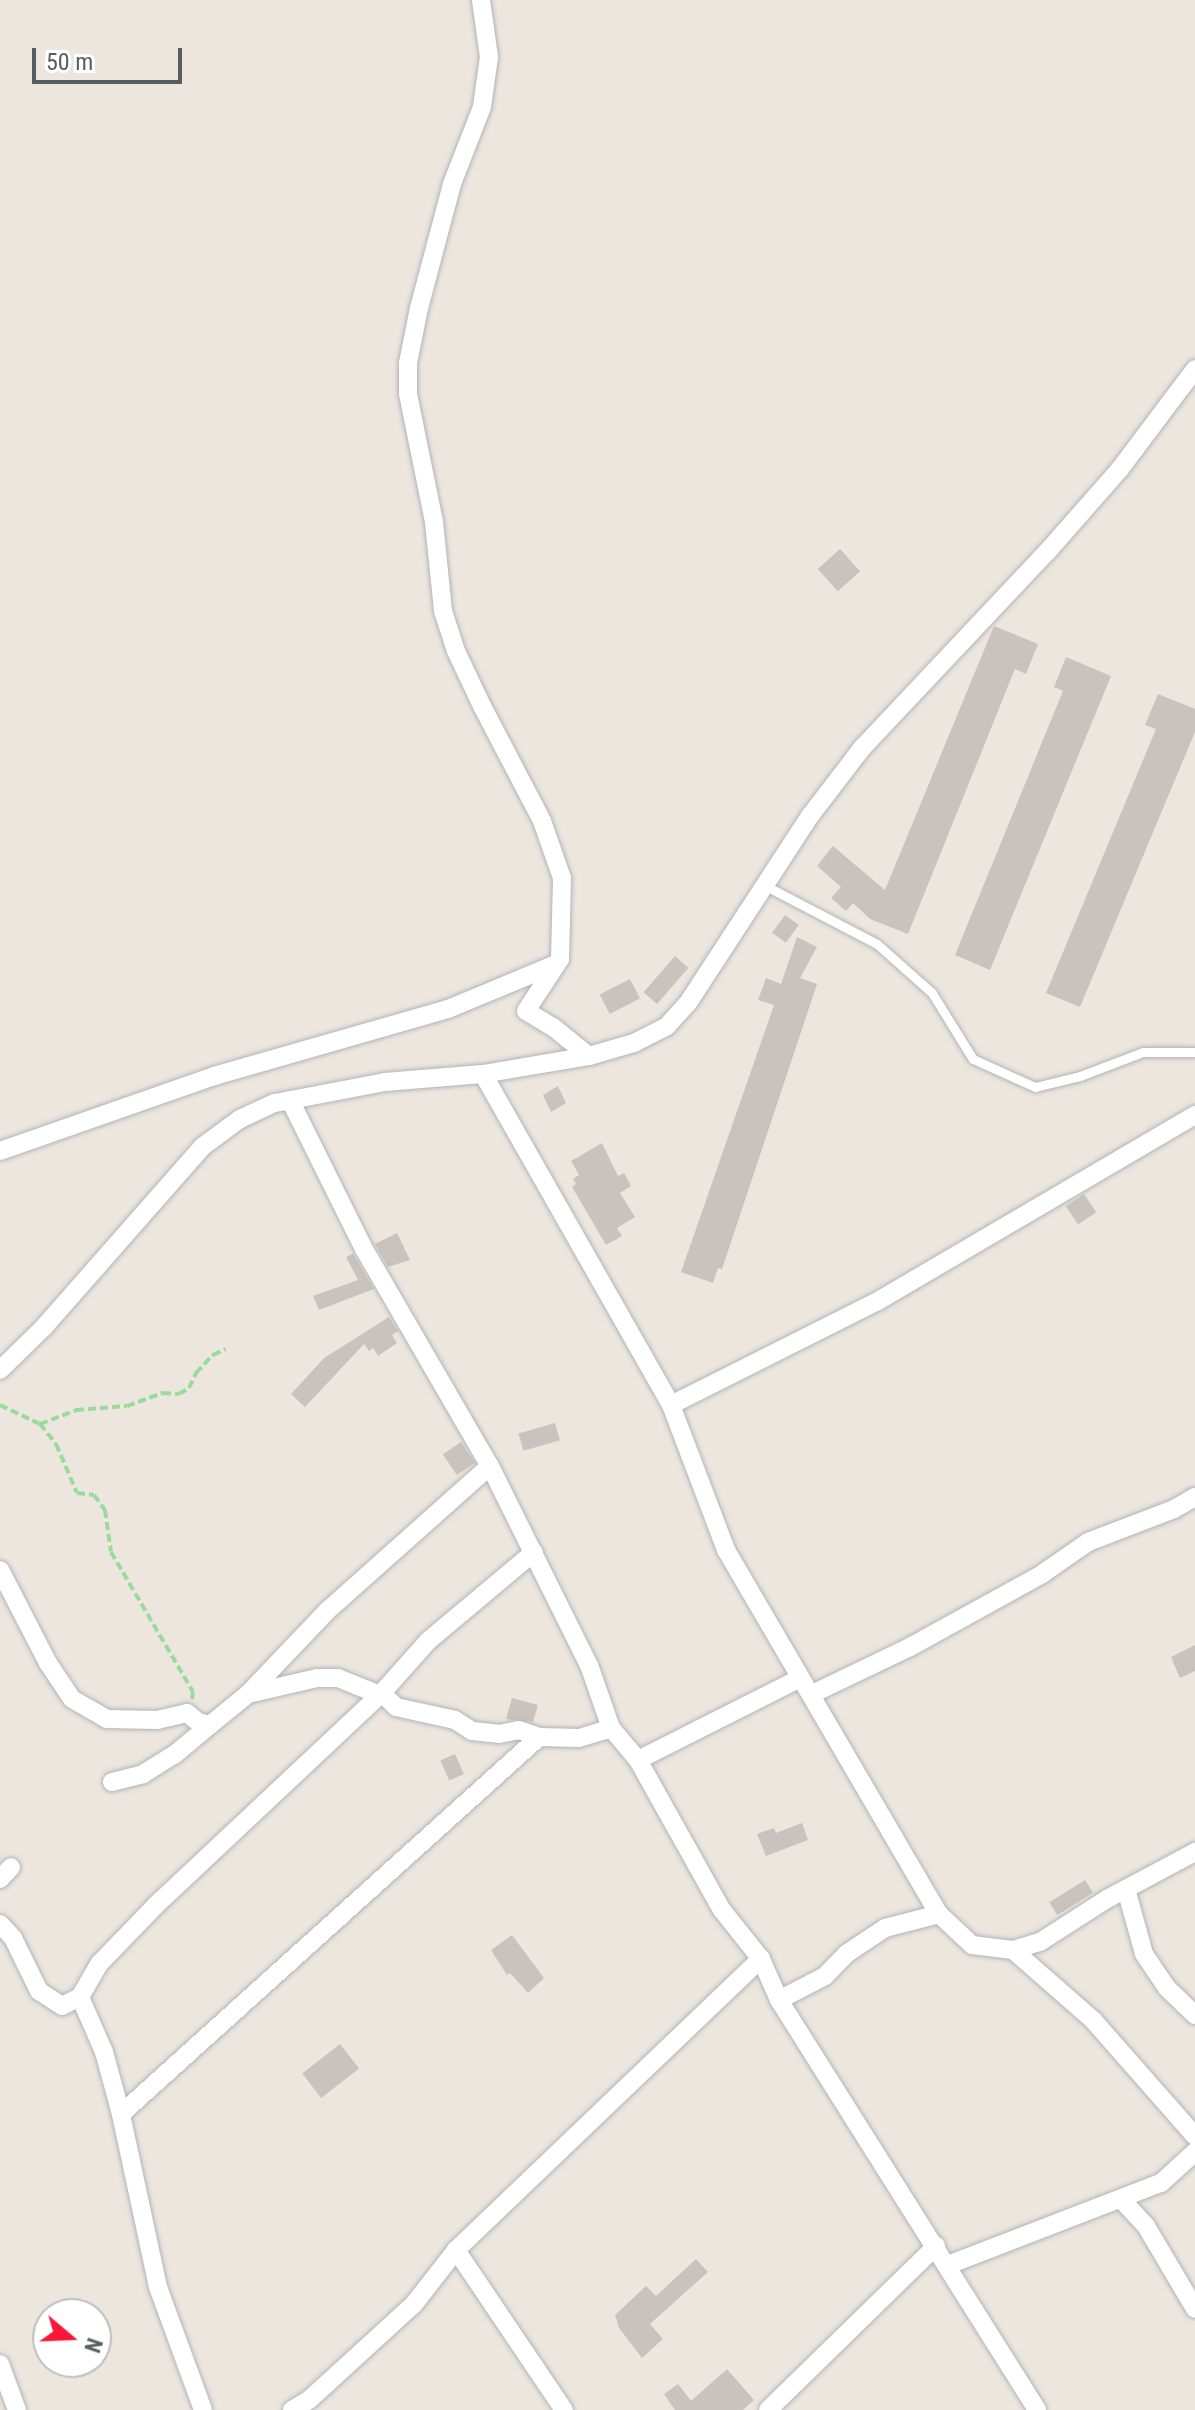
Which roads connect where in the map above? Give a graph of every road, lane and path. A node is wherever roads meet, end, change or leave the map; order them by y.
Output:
1 (481, 0) edge
2 (1195, 369) edge
3 (764, 885) junction
4 (556, 964) junction
5 (1195, 1052) edge
6 (589, 1056) junction
7 (483, 1074) junction
8 (290, 1100) junction
9 (1195, 1115) edge
10 (0, 1151) edge
11 (226, 1349) dead end
12 (0, 1370) edge
13 (0, 1405) edge
14 (671, 1405) junction
15 (40, 1424) junction
16 (490, 1466) junction
17 (1195, 1497) edge
18 (534, 1552) junction
19 (0, 1570) edge
20 (800, 1678) junction
21 (248, 1694) junction
22 (381, 1694) junction
23 (812, 1694) junction
24 (190, 1715) junction
25 (210, 1725) junction
26 (611, 1728) junction
27 (539, 1737) junction
28 (638, 1760) junction
29 (112, 1782) dead end
30 (1195, 1852) edge
31 (1126, 1889) junction
32 (939, 1914) junction
33 (0, 1924) edge
34 (1013, 1950) junction
35 (761, 1959) junction
36 (80, 1997) junction
37 (779, 2000) junction
38 (1195, 2015) edge
39 (121, 2114) junction
40 (1191, 2123) edge
41 (1195, 2152) edge
42 (1121, 2199) junction
43 (936, 2246) junction
44 (456, 2250) junction
45 (948, 2265) junction
46 (1195, 2309) edge
47 (0, 2364) edge
48 (17, 2410) edge
49 (203, 2410) edge
50 (292, 2410) edge
51 (564, 2410) edge
52 (768, 2410) edge
53 (1037, 2410) edge

1 - 4 street
2 - 3 street
3 - 5 lane
3 - 6 street
4 - 6 street
4 - 10 street
6 - 7 street
7 - 8 street
7 - 14 street
8 - 12 street
8 - 16 street
9 - 14 street
11 - 15 path
13 - 15 path
14 - 20 street
15 - 24 path
16 - 18 street
16 - 21 street
17 - 23 street
18 - 22 street
18 - 26 street
19 - 24 street
20 - 23 street
20 - 28 street
21 - 22 street
21 - 25 street
22 - 27 street
22 - 36 street
23 - 32 street
24 - 25 street
25 - 29 street
26 - 27 street
26 - 28 street
27 - 39 street
28 - 35 street
30 - 31 street
31 - 34 street
31 - 38 street
32 - 34 street
32 - 37 street
33 - 36 street
34 - 40 street
35 - 37 street
35 - 44 street
36 - 39 street
37 - 43 street
39 - 49 street
41 - 42 street
42 - 45 street
42 - 46 street
43 - 45 street
43 - 52 street
44 - 50 street
44 - 51 street
45 - 53 street
47 - 48 street

